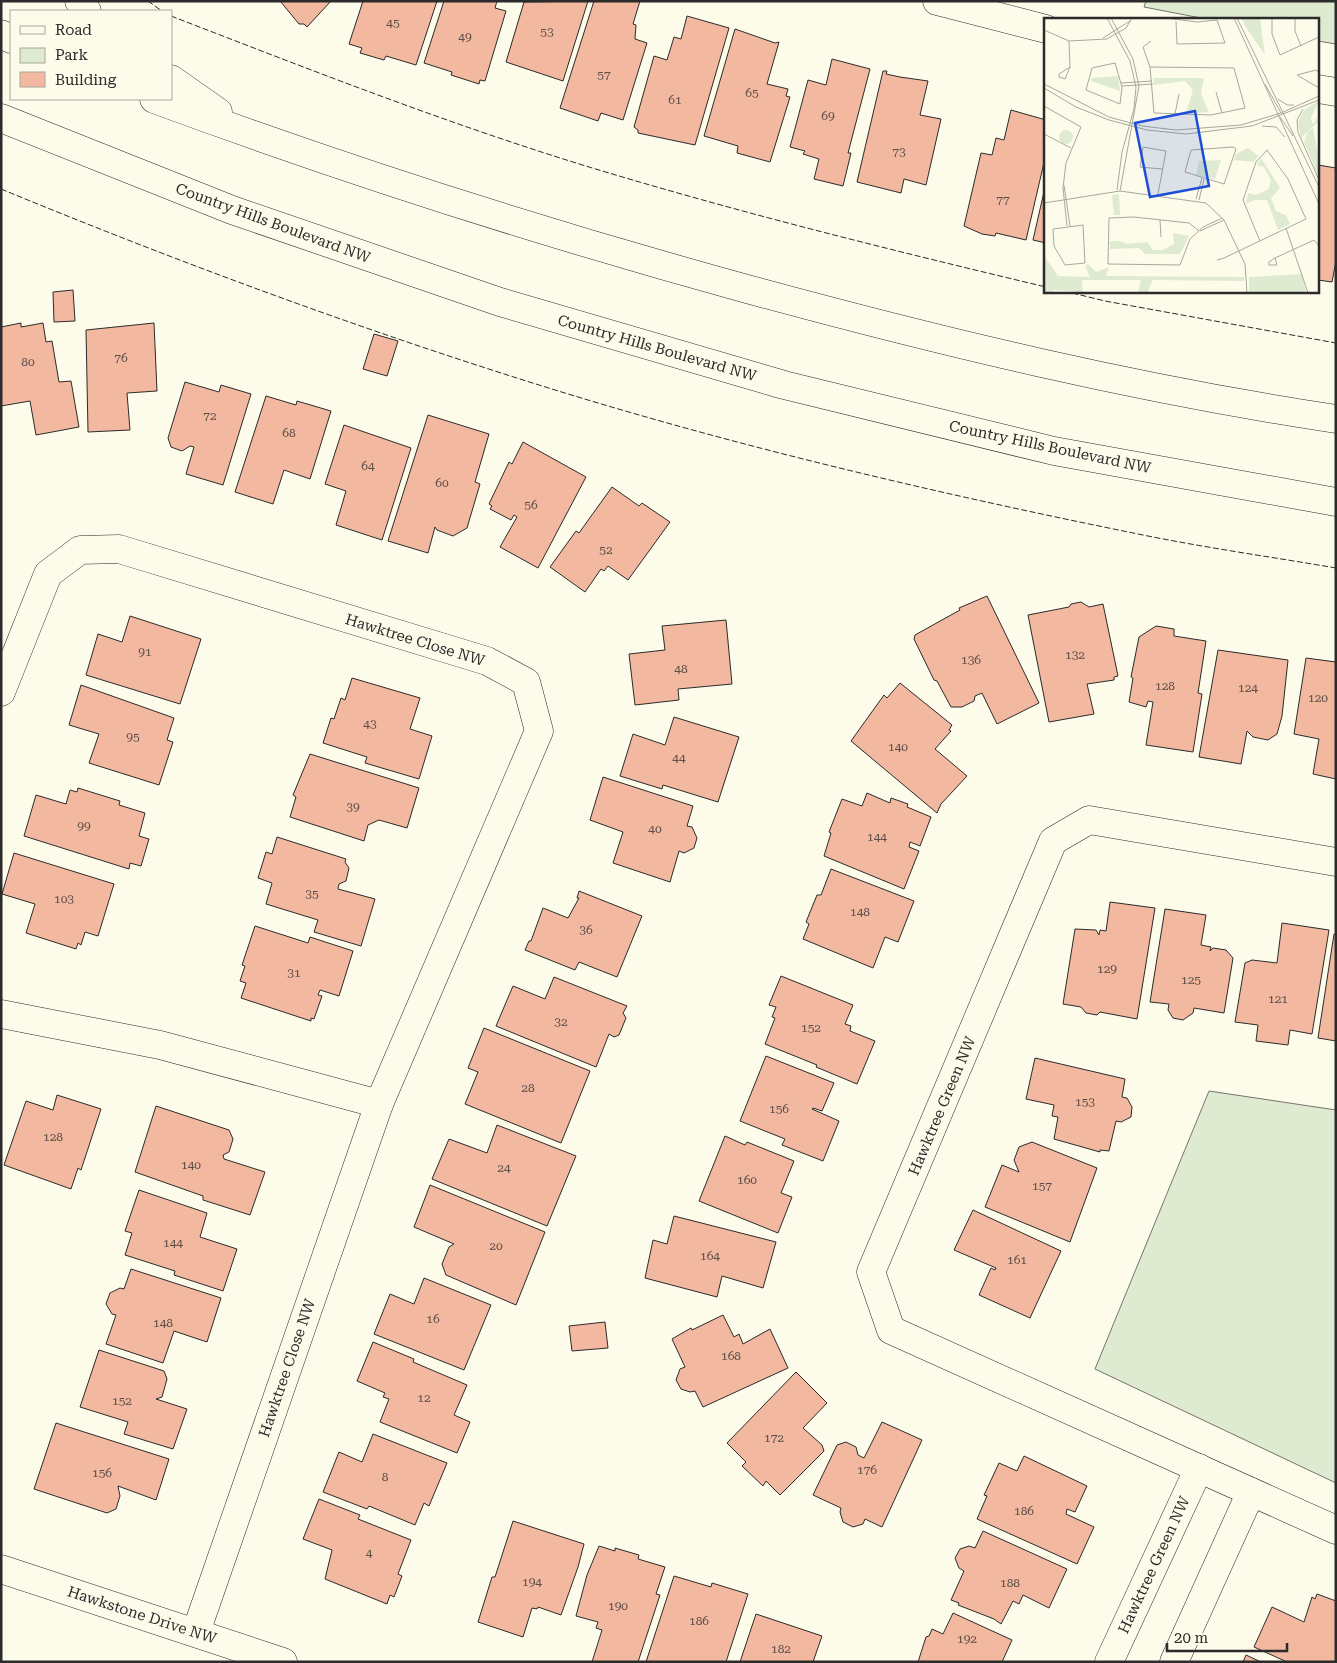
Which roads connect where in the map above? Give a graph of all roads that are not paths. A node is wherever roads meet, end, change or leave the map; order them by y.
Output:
1 (937, 1) edge
2 (1044, 28) edge
3 (172, 80) edge
4 (1320, 89) edge
5 (1336, 92) edge
6 (157, 100) edge
7 (1, 118) edge
8 (245, 132) junction
9 (1336, 419) edge
10 (1336, 502) edge
11 (1, 692) edge
12 (1336, 862) edge
13 (1, 1014) edge
14 (379, 1104) junction
15 (1199, 1468) junction
16 (1251, 1492) junction
17 (1336, 1530) edge
18 (1, 1570) edge
19 (196, 1632) junction
20 (283, 1662) edge
21 (1109, 1662) edge
22 (1174, 1662) edge

1 - 2 street
3 - 8 street
4 - 5 street
6 - 8 street
7 - 10 street, Country Hills Boulevard NW
8 - 9 street
11 - 14 street, Hawktree Close NW
12 - 15 street, Hawktree Green NW
13 - 14 street
14 - 19 street, Hawktree Close NW
15 - 16 street, Hawktree Green NW
15 - 21 street, Hawktree Green NW
16 - 17 street, Hawktree Green NW
16 - 22 street
18 - 19 street, Hawkstone Drive NW
19 - 20 street, Hawkstone Drive NW

